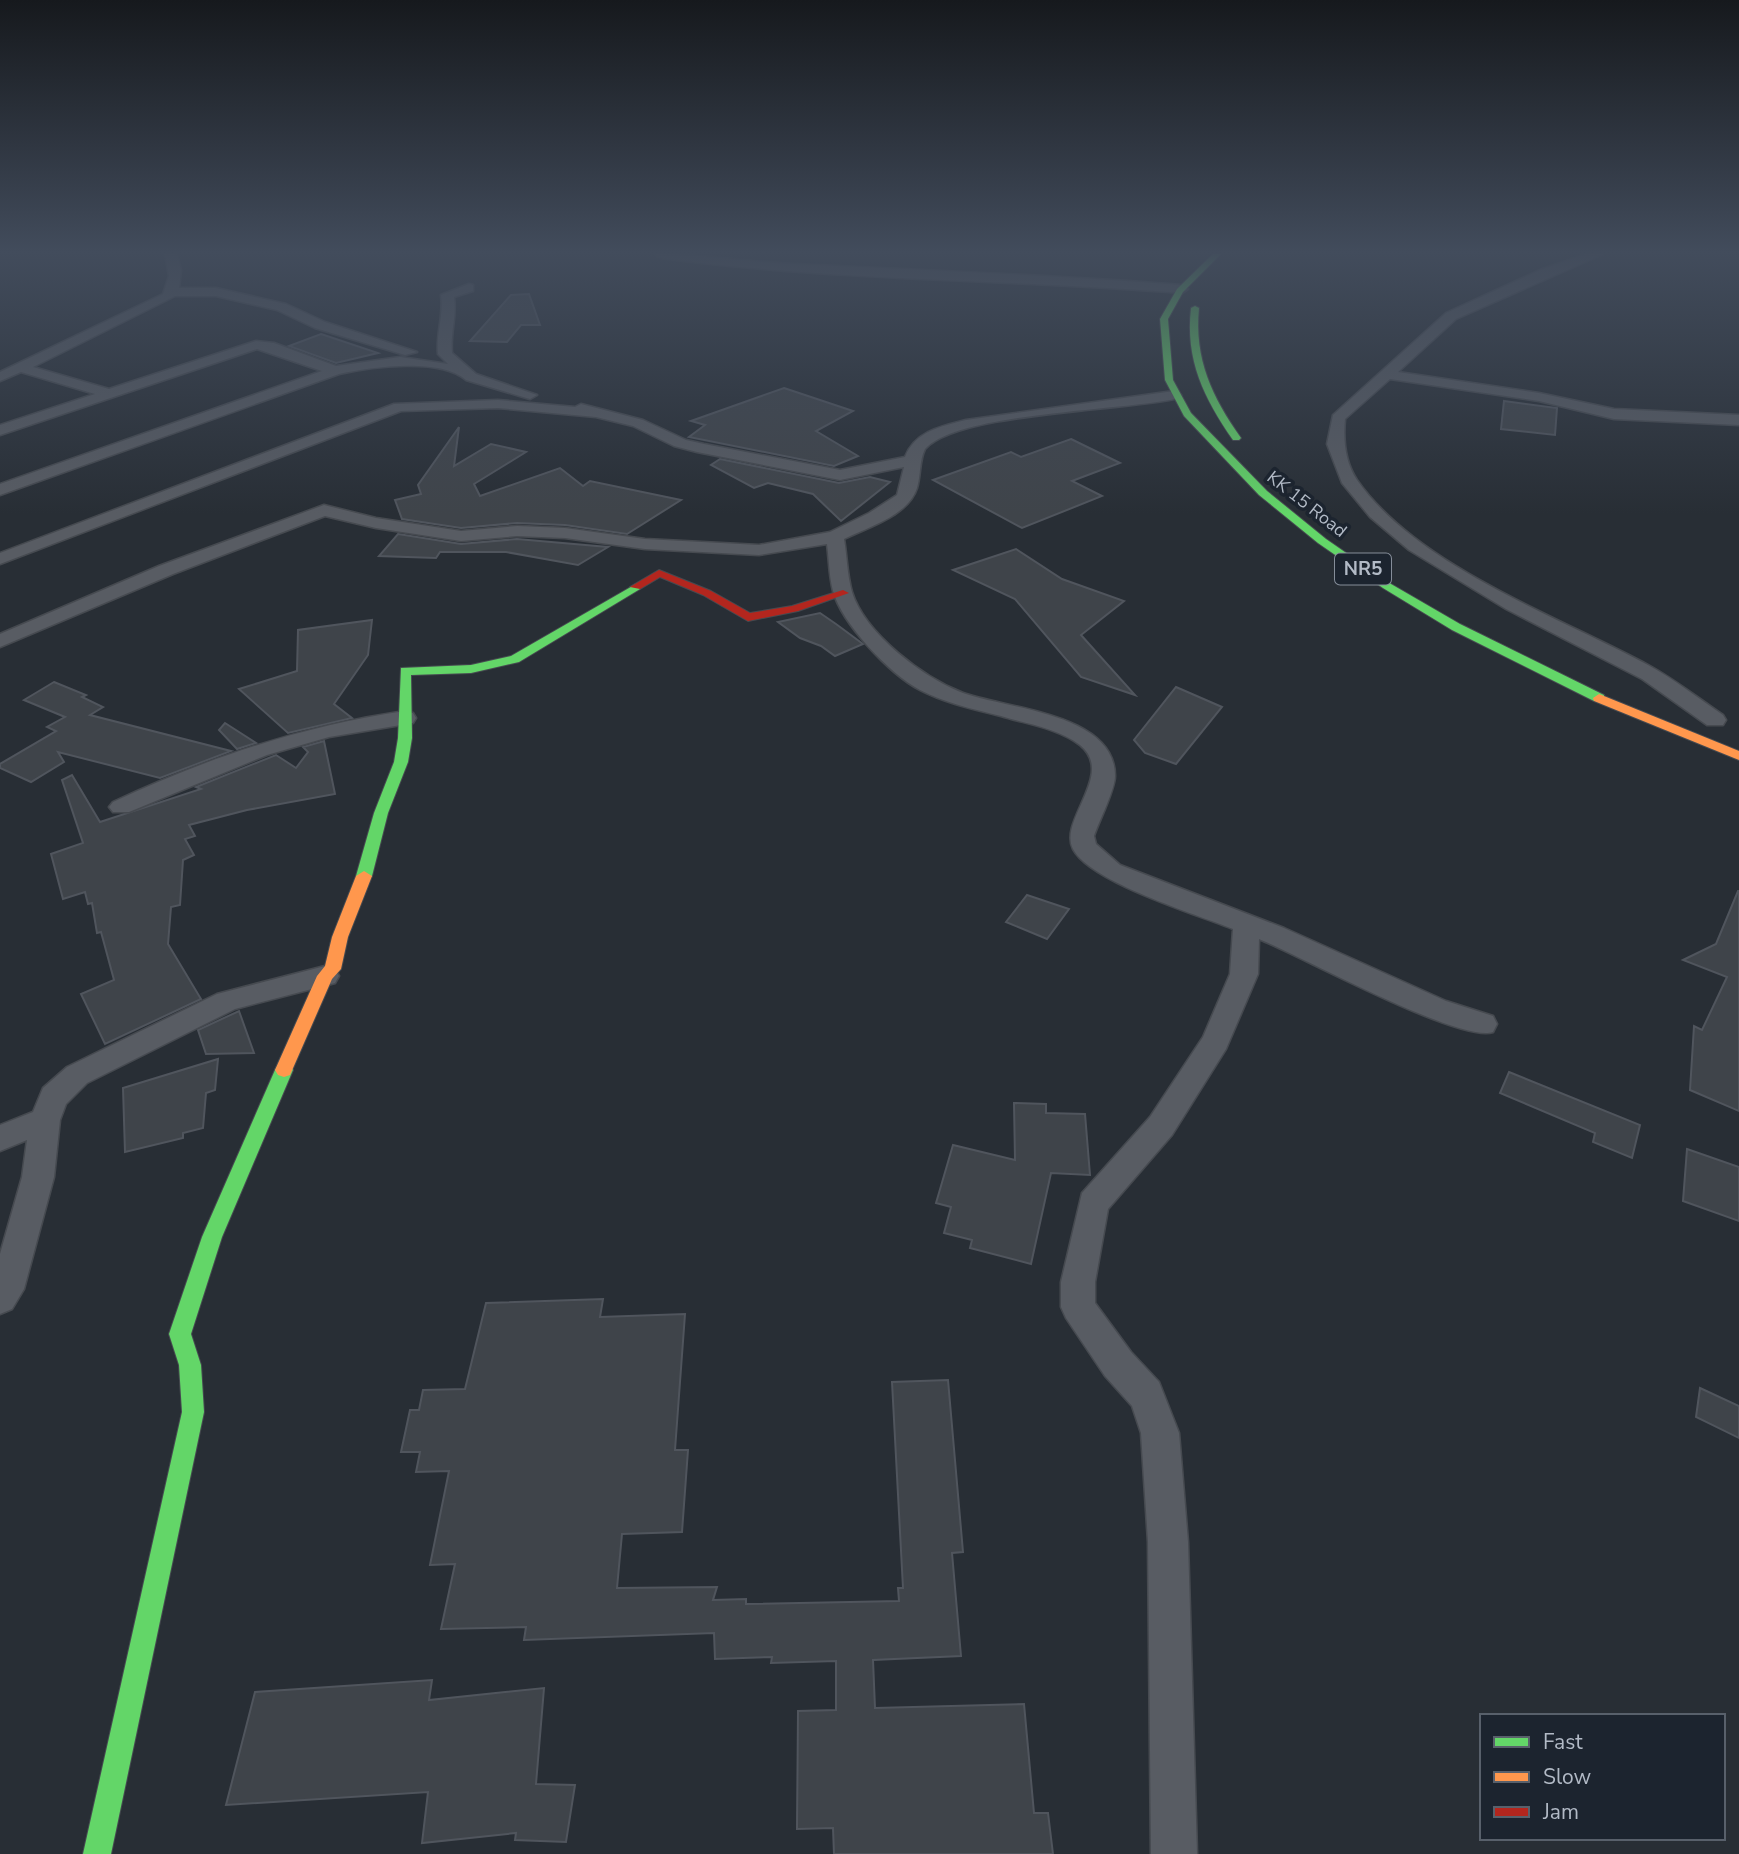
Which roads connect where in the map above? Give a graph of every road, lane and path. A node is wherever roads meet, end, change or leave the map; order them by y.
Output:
1 (78, 341) edge
2 (371, 341) edge
3 (442, 341) edge
4 (1165, 341) edge
5 (1191, 341) edge
6 (1423, 341) edge
7 (434, 364) junction
8 (20, 368) junction
9 (335, 371) junction
10 (465, 372) junction
11 (1384, 374) junction
12 (0, 377) edge
13 (107, 393) junction
14 (1174, 395) junction
15 (595, 413) junction
16 (1739, 421) edge
17 (0, 430) edge
18 (1243, 447) dead end
19 (911, 461) junction
20 (0, 490) edge
21 (835, 537) junction
22 (0, 559) edge
23 (842, 593) junction
24 (0, 641) edge
25 (1651, 696) dead end
26 (405, 718) junction
27 (1721, 722) joint
28 (1739, 755) edge
29 (121, 807) dead end
30 (1246, 924) junction
31 (325, 976) junction
32 (1483, 1024) dead end
33 (45, 1120) junction
34 (0, 1138) edge
35 (0, 1298) edge
36 (97, 1854) edge
37 (1174, 1854) edge

1 - 8 street
2 - 7 street
3 - 10 street
4 - 14 main road, KK 15 Road / NR5
5 - 18 main road, KK 15 Road / NR5
6 - 11 street
7 - 9 street
7 - 10 street
8 - 12 street
8 - 13 street
9 - 13 street
9 - 20 street
10 - 15 street
11 - 16 street
11 - 27 street
13 - 17 street
14 - 19 street
14 - 28 main road, KK 15 Road / NR5
15 - 19 street
15 - 22 street
19 - 21 street
21 - 23 street
21 - 24 street
23 - 26 main road
23 - 30 street
25 - 27 main road
26 - 29 street
26 - 31 main road
30 - 32 street
30 - 37 street
31 - 33 street
31 - 36 main road
33 - 34 street
33 - 35 street

